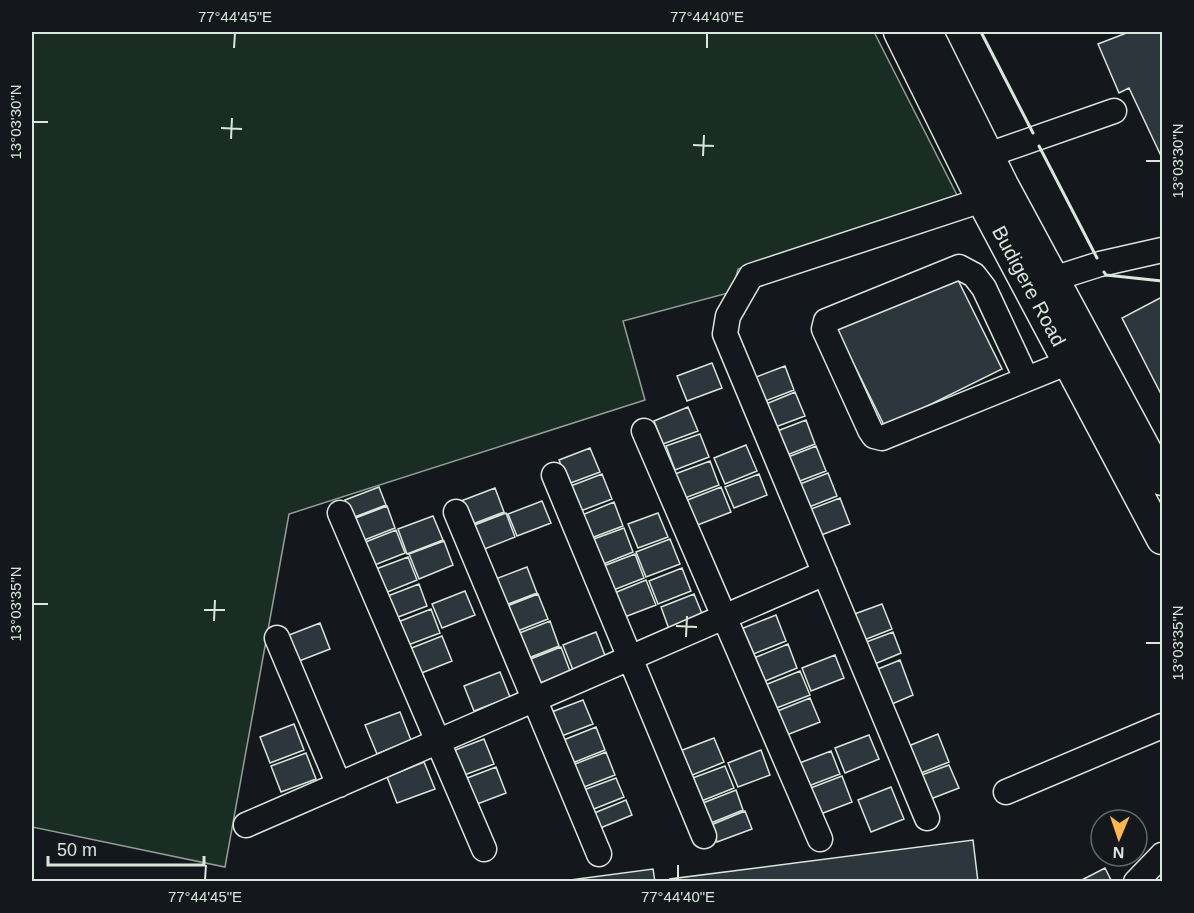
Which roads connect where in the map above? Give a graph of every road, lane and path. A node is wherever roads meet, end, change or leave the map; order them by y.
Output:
1 (899, 32) edge
2 (927, 32) edge
3 (1114, 111) dead end
4 (988, 155) junction
5 (982, 200) junction
6 (1162, 250) edge
7 (1056, 278) junction
8 (1069, 362) junction
9 (1026, 378) junction
10 (644, 431) dead end
11 (554, 475) dead end
12 (1162, 480) edge
13 (456, 512) dead end
14 (340, 513) dead end
15 (1162, 539) edge
16 (825, 573) junction
17 (725, 617) junction
18 (277, 638) dead end
19 (630, 658) junction
20 (535, 700) junction
21 (1162, 726) edge
22 (438, 742) junction
23 (339, 785) junction
24 (1006, 792) dead end
25 (927, 818) dead end
26 (246, 825) dead end
27 (704, 836) dead end
28 (820, 839) dead end
29 (484, 849) dead end
30 (599, 854) dead end
31 (1162, 855) edge
32 (1136, 882) edge

1 - 5 main road, Budigere Road
2 - 4 main road, Budigere Road
3 - 4 street
4 - 7 main road, Budigere Road
5 - 8 main road, Budigere Road
5 - 16 street
6 - 7 street
7 - 12 main road, Budigere Road
8 - 9 street
8 - 15 main road, Budigere Road
9 - 9 street
10 - 17 street
11 - 19 street
13 - 20 street
14 - 22 street
16 - 17 street
16 - 25 street
17 - 19 street
17 - 28 street
18 - 23 street
19 - 20 street
19 - 27 street
20 - 22 street
20 - 30 street
21 - 24 street
22 - 23 street
22 - 29 street
23 - 26 street
31 - 32 street

